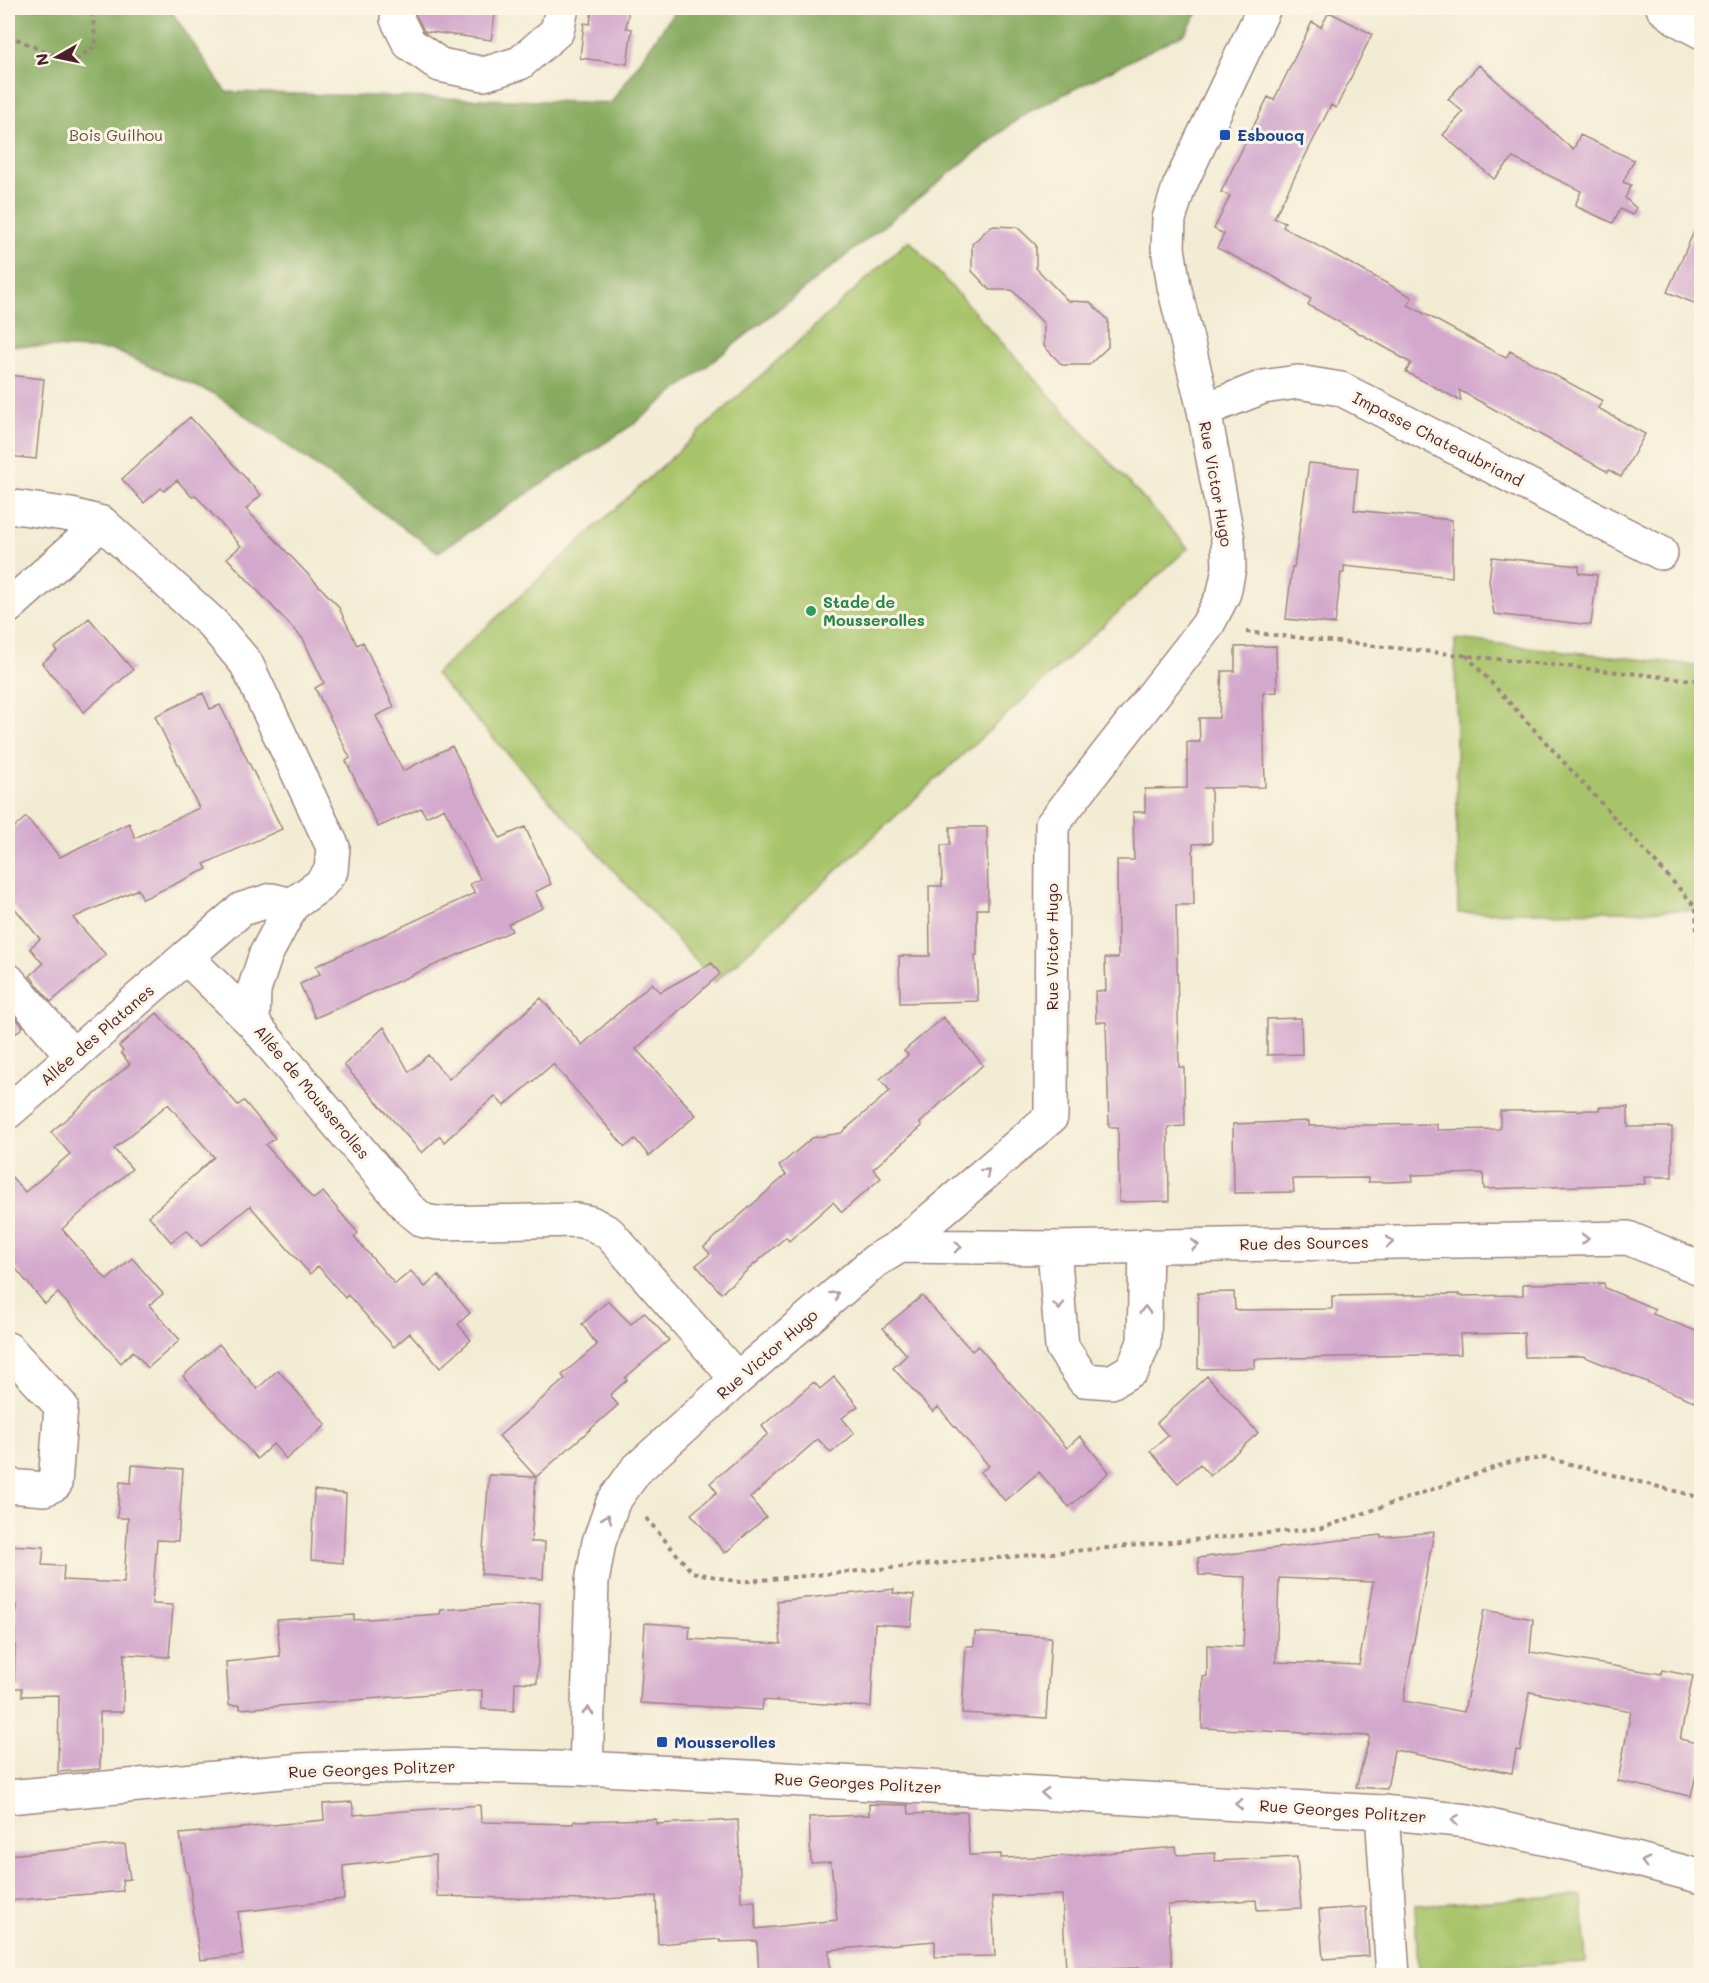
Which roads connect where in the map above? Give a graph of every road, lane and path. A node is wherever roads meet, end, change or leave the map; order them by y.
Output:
1 (92, 8) edge
2 (398, 8) edge
3 (562, 8) edge
4 (1264, 8) edge
5 (1663, 8) edge
6 (1701, 32) edge
7 (8, 35) edge
8 (1204, 411) junction
9 (8, 506) edge
10 (102, 523) junction
11 (1661, 553) dead end
12 (8, 608) edge
13 (1207, 626) junction
14 (1466, 655) junction
15 (1701, 681) edge
16 (292, 905) junction
17 (186, 957) junction
18 (8, 980) edge
19 (253, 1023) junction
20 (1701, 1050) edge
21 (73, 1056) junction
22 (8, 1112) edge
23 (1146, 1245) junction
24 (900, 1246) junction
25 (1054, 1248) junction
26 (1701, 1269) edge
27 (8, 1349) edge
28 (737, 1379) junction
29 (8, 1486) edge
30 (622, 1489) junction
31 (1701, 1498) edge
32 (586, 1769) junction
33 (8, 1797) edge
34 (1382, 1812) junction
35 (1701, 1877) edge
36 (1393, 1976) edge

1 - 7 path
2 - 3 street
4 - 8 street, Rue Victor Hugo
5 - 6 street
8 - 11 street, Impasse Chateaubriand
8 - 13 street, Rue Victor Hugo
9 - 10 street, Allée de Mousserolles
10 - 12 street
10 - 16 street, Allée de Mousserolles
13 - 14 path
24 -> 13 street, Rue Victor Hugo
14 - 15 path
14 - 20 path
16 - 17 street, Allée des Platanes
16 - 19 street, Allée de Mousserolles
17 - 19 street
17 - 21 street, Allée des Platanes
18 - 21 street
19 - 28 street, Allée de Mousserolles
21 - 22 street, Allée des Platanes
23 - 25 street, Rue des Sources
25 -> 23 street
23 -> 26 street, Rue des Sources
24 -> 25 street, Rue des Sources
28 -> 24 street, Rue Victor Hugo
27 - 29 street
28 - 30 street, Rue Victor Hugo
30 - 31 path
32 -> 30 street, Rue Victor Hugo
32 - 33 street, Rue Georges Politzer
34 -> 32 street, Rue Georges Politzer
35 -> 34 street, Rue Georges Politzer
34 - 36 street

